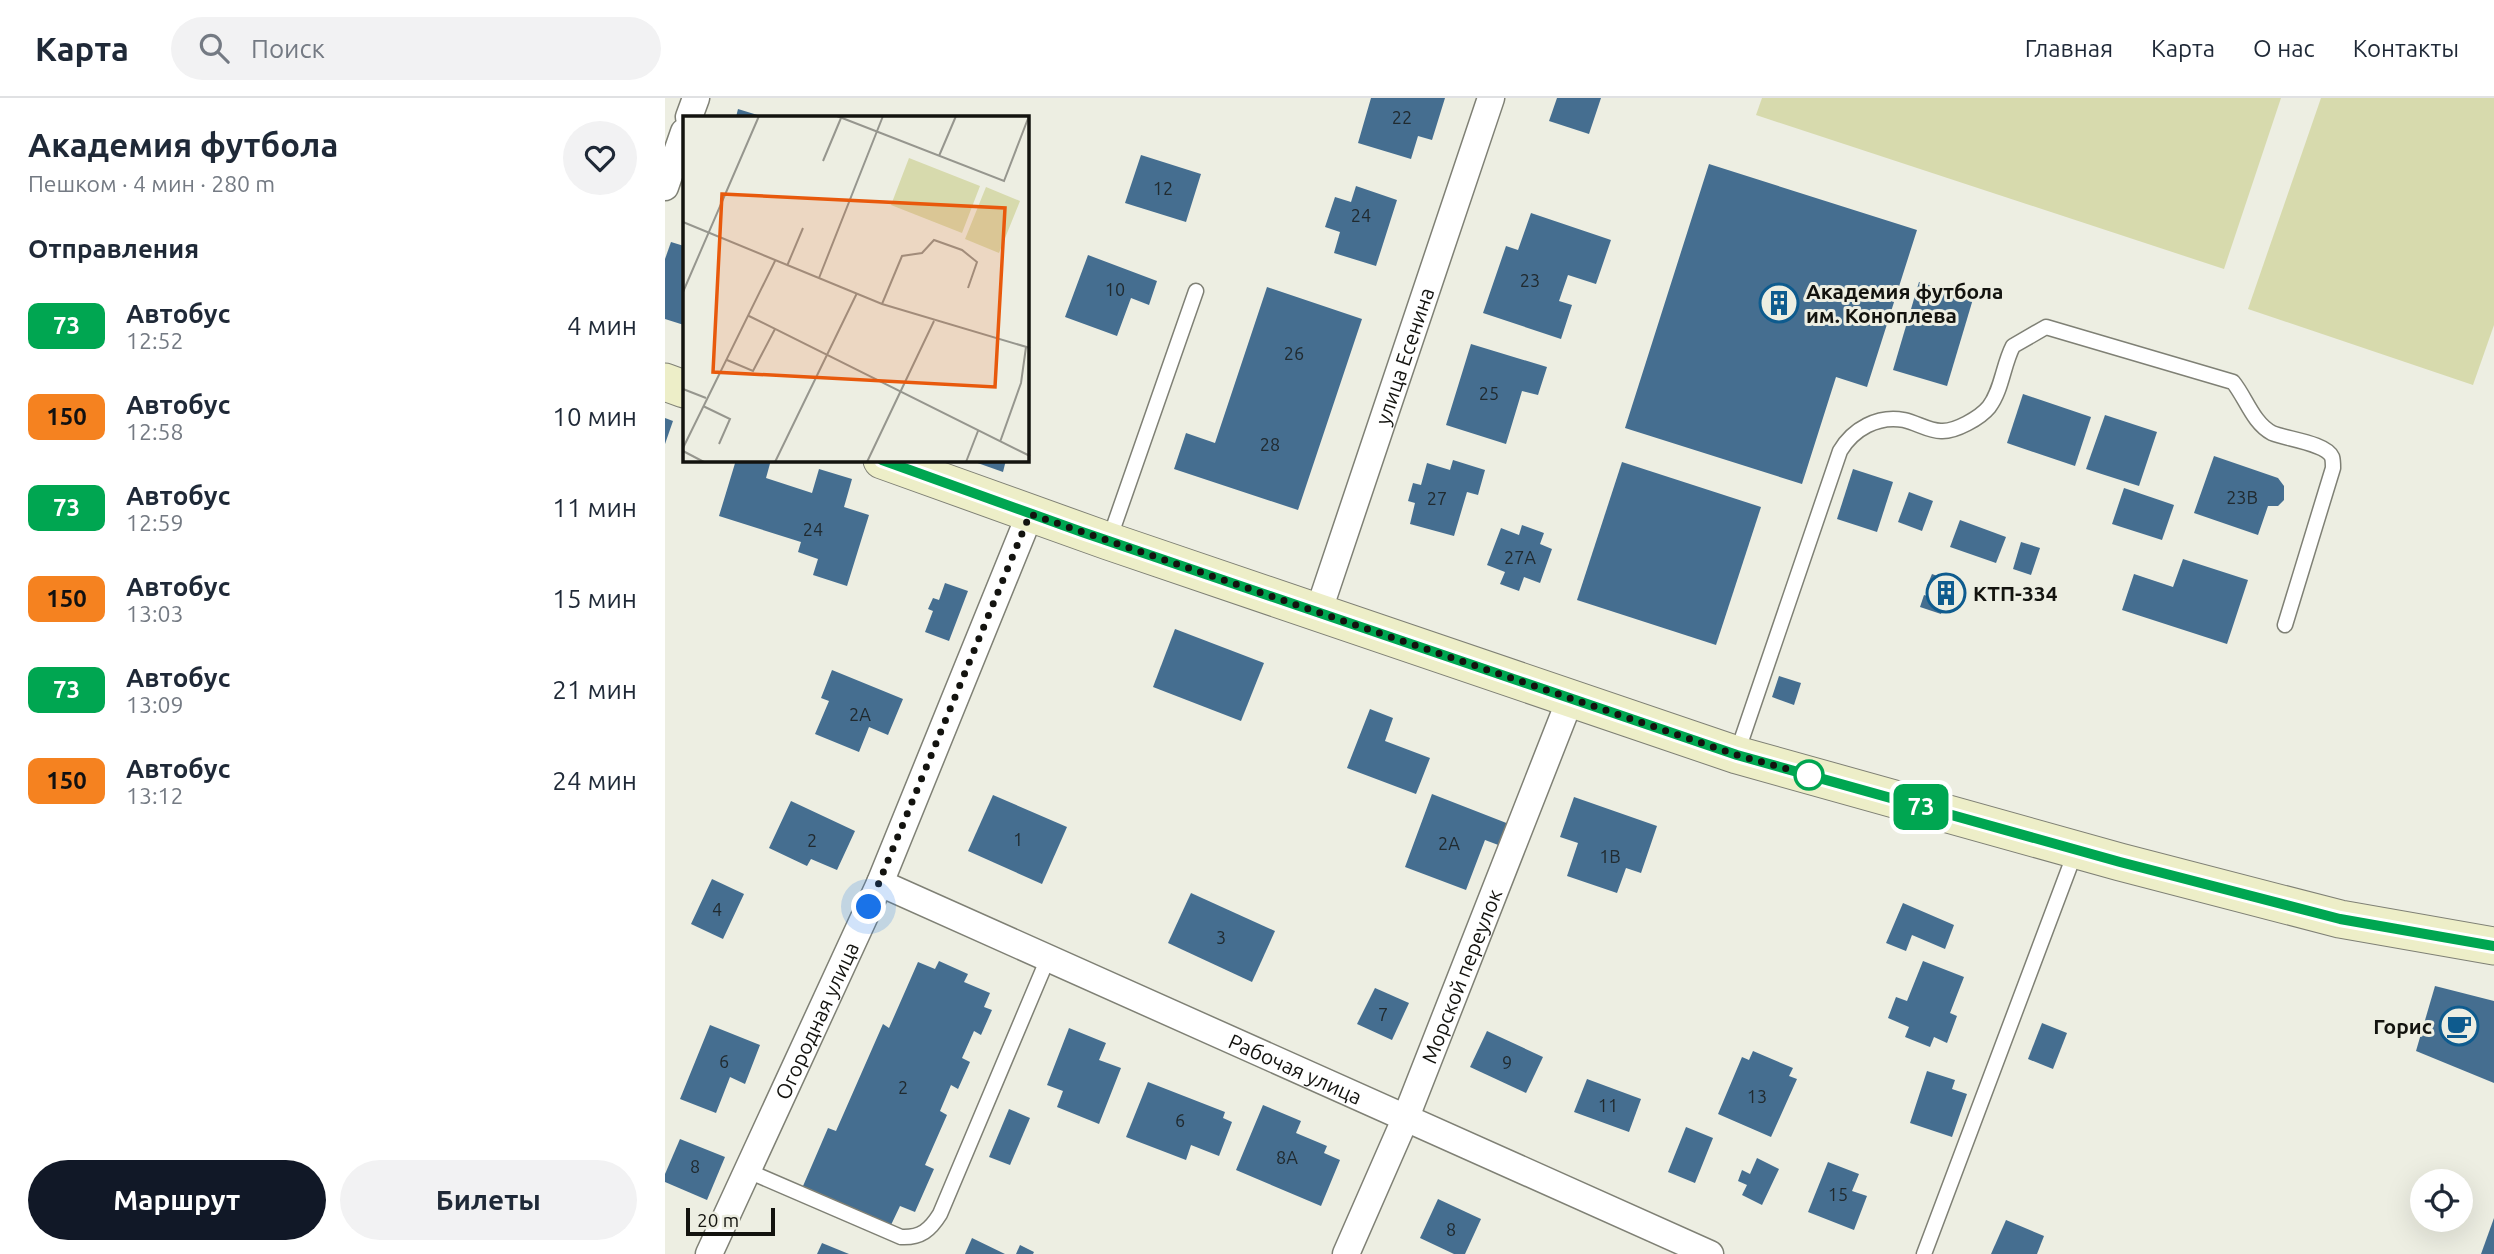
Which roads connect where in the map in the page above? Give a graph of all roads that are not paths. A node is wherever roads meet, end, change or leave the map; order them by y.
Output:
1 (696, 98) edge
2 (1491, 98) edge
3 (689, 116) edge
4 (683, 135) edge
5 (665, 187) edge
6 (1196, 291) dead end
7 (665, 382) edge
8 (683, 388) edge
9 (887, 462) edge
10 (1030, 514) junction
11 (1108, 541) junction
12 (1318, 612) junction
13 (2285, 625) dead end
14 (1571, 697) junction
15 (1737, 755) junction
16 (2076, 850) junction
17 (880, 883) junction
18 (2494, 946) edge
19 (1048, 958) junction
20 (1406, 1116) junction
21 (748, 1171) junction
22 (709, 1254) edge
23 (1346, 1254) edge
24 (1710, 1254) edge
25 (1924, 1254) edge

1 - 3 street
2 - 12 street, улица Есенина
4 - 5 street
6 - 11 lane
7 - 8 main road
9 - 10 main road
10 - 11 main road
10 - 17 street, Огородная улица
11 - 12 main road
12 - 14 main road
13 - 15 lane
14 - 15 main road
14 - 20 street, Морской переулок
15 - 16 main road
16 - 18 main road
16 - 25 lane
17 - 19 street, Рабочая улица
17 - 21 street, Огородная улица
19 - 20 street, Рабочая улица
19 - 21 lane
20 - 23 street, Морской переулок
20 - 24 street, Рабочая улица
21 - 22 street, Огородная улица

